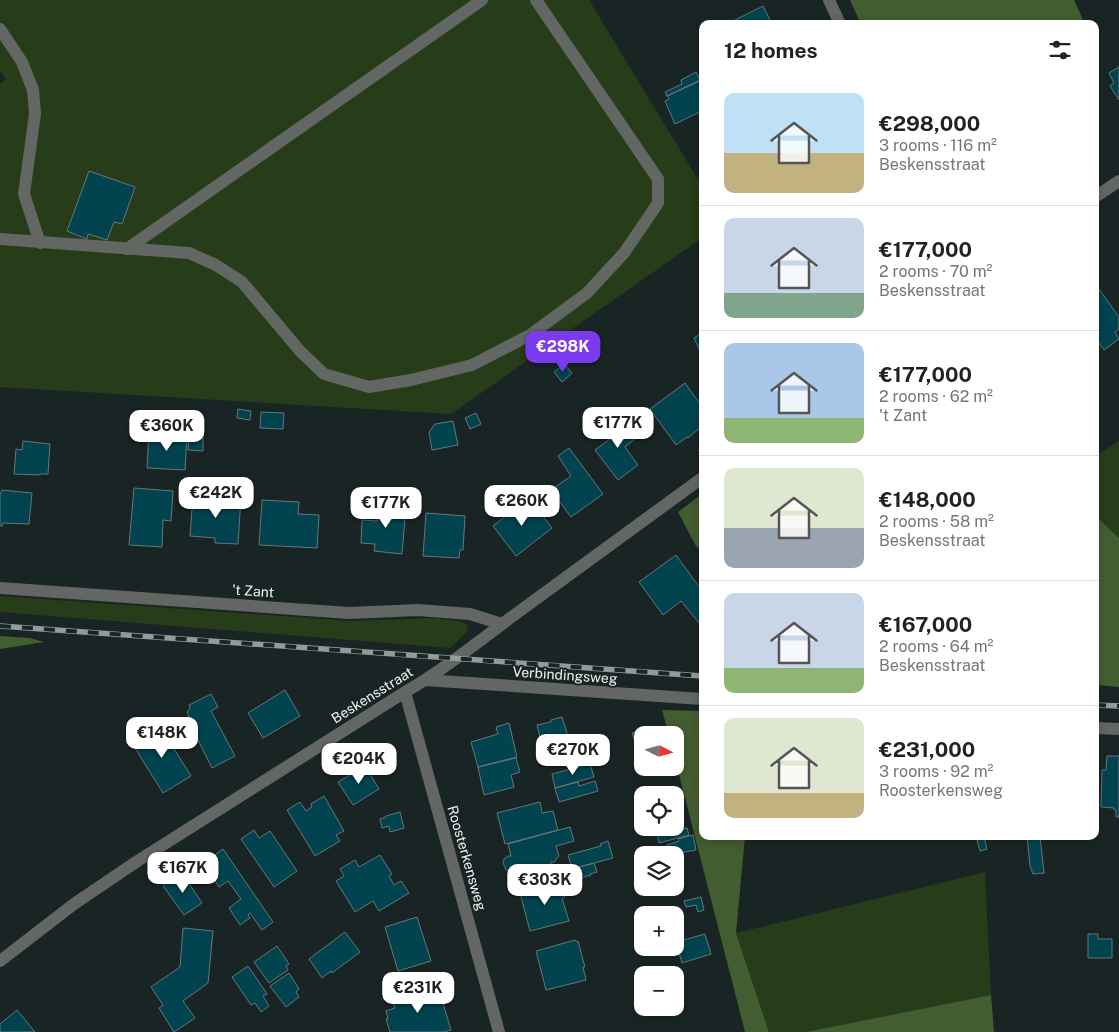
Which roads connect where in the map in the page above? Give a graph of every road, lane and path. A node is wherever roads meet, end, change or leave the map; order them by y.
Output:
1 (482, 0) edge
2 (536, 0) edge
3 (829, 0) edge
4 (838, 20) edge
5 (0, 29) edge
6 (1119, 181) edge
7 (1099, 194) edge
8 (0, 239) edge
9 (40, 242) junction
10 (127, 249) junction
11 (699, 480) edge
12 (0, 588) edge
13 (502, 624) junction
14 (424, 680) junction
15 (405, 692) junction
16 (699, 699) edge
17 (1099, 728) edge
18 (1119, 730) edge
19 (0, 962) edge
20 (499, 1032) edge

1 - 10 street
2 - 10 street
3 - 4 street
5 - 9 street
6 - 7 street
8 - 9 street
9 - 10 street
11 - 13 street, Beskensstraat
12 - 13 street, 't Zant
13 - 14 street, Beskensstraat
14 - 15 street, Beskensstraat
14 - 16 street, Verbindingsweg
15 - 19 street, Beskensstraat
15 - 20 street, Roosterkensweg
17 - 18 street

